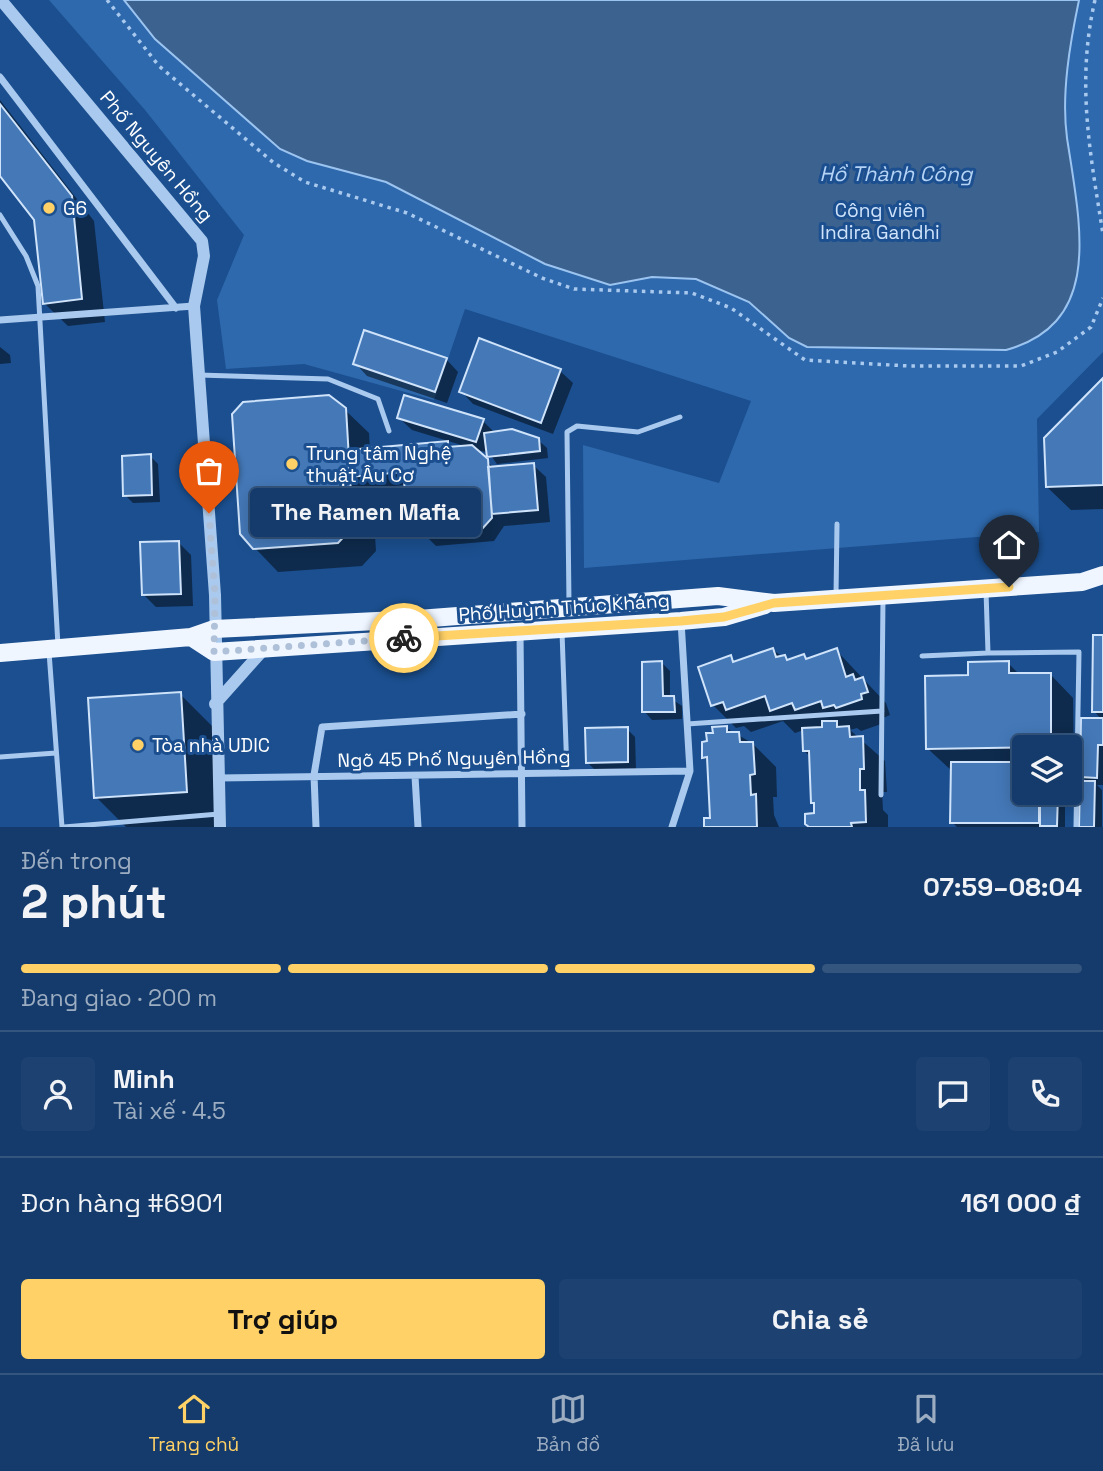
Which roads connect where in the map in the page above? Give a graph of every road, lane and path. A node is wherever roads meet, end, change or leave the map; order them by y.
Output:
1 (1, 0) edge
2 (107, 0) edge
3 (1095, 0) edge
4 (0, 77) edge
5 (0, 215) edge
6 (1103, 234) edge
7 (1103, 298) edge
8 (194, 306) junction
9 (176, 308) junction
10 (39, 317) junction
11 (0, 320) edge
12 (199, 375) junction
13 (680, 417) dead end
14 (388, 431) dead end
15 (837, 524) dead end
16 (1103, 575) edge
17 (1082, 582) junction
18 (986, 588) junction
19 (1103, 589) edge
20 (883, 596) junction
21 (836, 599) junction
22 (774, 603) junction
23 (569, 607) junction
24 (681, 621) junction
25 (214, 629) junction
26 (562, 629) junction
27 (520, 631) junction
28 (191, 637) junction
29 (265, 648) junction
30 (54, 650) junction
31 (214, 652) junction
32 (0, 653) edge
33 (988, 653) junction
34 (922, 656) dead end
35 (215, 704) junction
36 (882, 711) junction
37 (522, 714) junction
38 (687, 724) junction
39 (56, 753) junction
40 (0, 757) edge
41 (690, 771) junction
42 (567, 773) junction
43 (523, 774) junction
44 (314, 775) junction
45 (415, 776) junction
46 (218, 778) junction
47 (881, 795) dead end
48 (220, 821) edge
49 (63, 827) edge
50 (316, 827) edge
51 (418, 827) edge
52 (522, 827) edge
53 (672, 827) edge
54 (1076, 827) edge

1 - 8 street, Phố Nguyên Hồng
2 - 7 path
3 - 6 path
4 - 9 street
5 - 10 lane
8 - 9 street
8 - 12 street, Phố Nguyên Hồng
9 - 10 street
10 - 11 street
10 - 30 lane
12 - 14 lane
12 - 25 street, Phố Nguyên Hồng
13 - 23 lane
15 - 21 lane
16 - 17 main road, Phố Huỳnh Thúc Kháng
17 - 18 main road, Phố Huỳnh Thúc Kháng
17 - 19 main road, Phố Huỳnh Thúc Kháng
18 - 20 main road, Phố Huỳnh Thúc Kháng
18 - 33 lane
20 - 21 main road, Phố Huỳnh Thúc Kháng
20 - 36 lane
21 - 22 main road, Phố Huỳnh Thúc Kháng
22 - 23 main road, Phố Huỳnh Thúc Kháng
22 - 24 main road, Phố Huỳnh Thúc Kháng
23 - 25 main road, Phố Huỳnh Thúc Kháng
24 - 26 main road, Phố Huỳnh Thúc Kháng
24 - 38 street
25 - 28 main road, Phố Huỳnh Thúc Kháng
25 - 31 street, Phố Nguyên Hồng
26 - 27 main road, Phố Huỳnh Thúc Kháng
26 - 42 lane
27 - 29 main road, Phố Huỳnh Thúc Kháng
27 - 37 street
28 - 30 main road, Phố Huỳnh Thúc Kháng
28 - 31 main road
29 - 31 main road, Phố Huỳnh Thúc Kháng
29 - 35 street
30 - 32 main road, Phố Huỳnh Thúc Kháng
30 - 39 lane
31 - 35 street, Phố Nguyên Hồng
33 - 34 lane
33 - 54 lane
35 - 46 street, Phố Nguyên Hồng
36 - 38 lane
36 - 47 lane
37 - 43 street
37 - 44 street
38 - 41 street
39 - 40 lane
39 - 49 lane
41 - 42 street, Ngõ 45 Phố Nguyên Hồng
41 - 53 street
42 - 43 street, Ngõ 45 Phố Nguyên Hồng
43 - 45 street, Ngõ 45 Phố Nguyên Hồng
43 - 52 street
44 - 45 street, Ngõ 45 Phố Nguyên Hồng
44 - 46 street, Ngõ 45 Phố Nguyên Hồng
44 - 50 street
45 - 51 street
46 - 48 street, Phố Nguyên Hồng
48 - 49 lane

